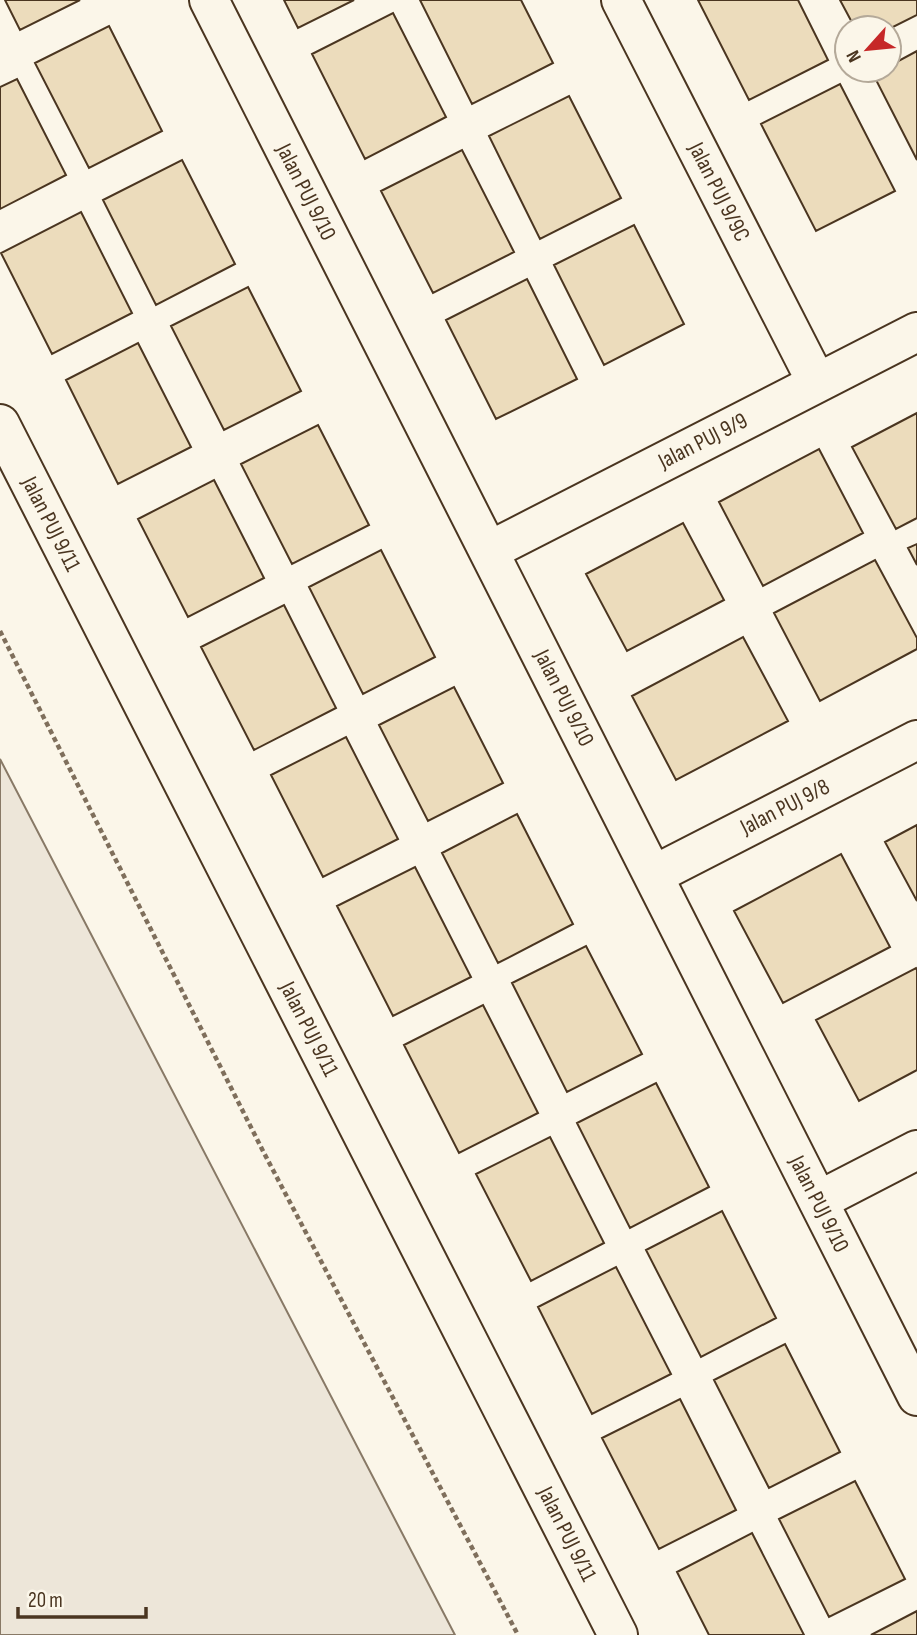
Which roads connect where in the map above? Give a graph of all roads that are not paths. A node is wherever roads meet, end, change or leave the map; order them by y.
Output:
1 (209, 0) edge
2 (621, 0) edge
3 (917, 332) edge
4 (817, 383) junction
5 (0, 424) edge
6 (489, 551) junction
7 (917, 740) edge
8 (654, 875) junction
9 (917, 1150) edge
10 (818, 1201) junction
11 (917, 1396) edge
12 (618, 1635) edge

1 - 6 street, Jalan PUJ 9/10
2 - 4 street, Jalan PUJ 9/9C
3 - 4 street, Jalan PUJ 9/9
4 - 6 street, Jalan PUJ 9/9
5 - 12 street, Jalan PUJ 9/11
6 - 8 street, Jalan PUJ 9/10
7 - 8 street, Jalan PUJ 9/8
8 - 10 street, Jalan PUJ 9/10
9 - 10 street
10 - 11 street, Jalan PUJ 9/10

